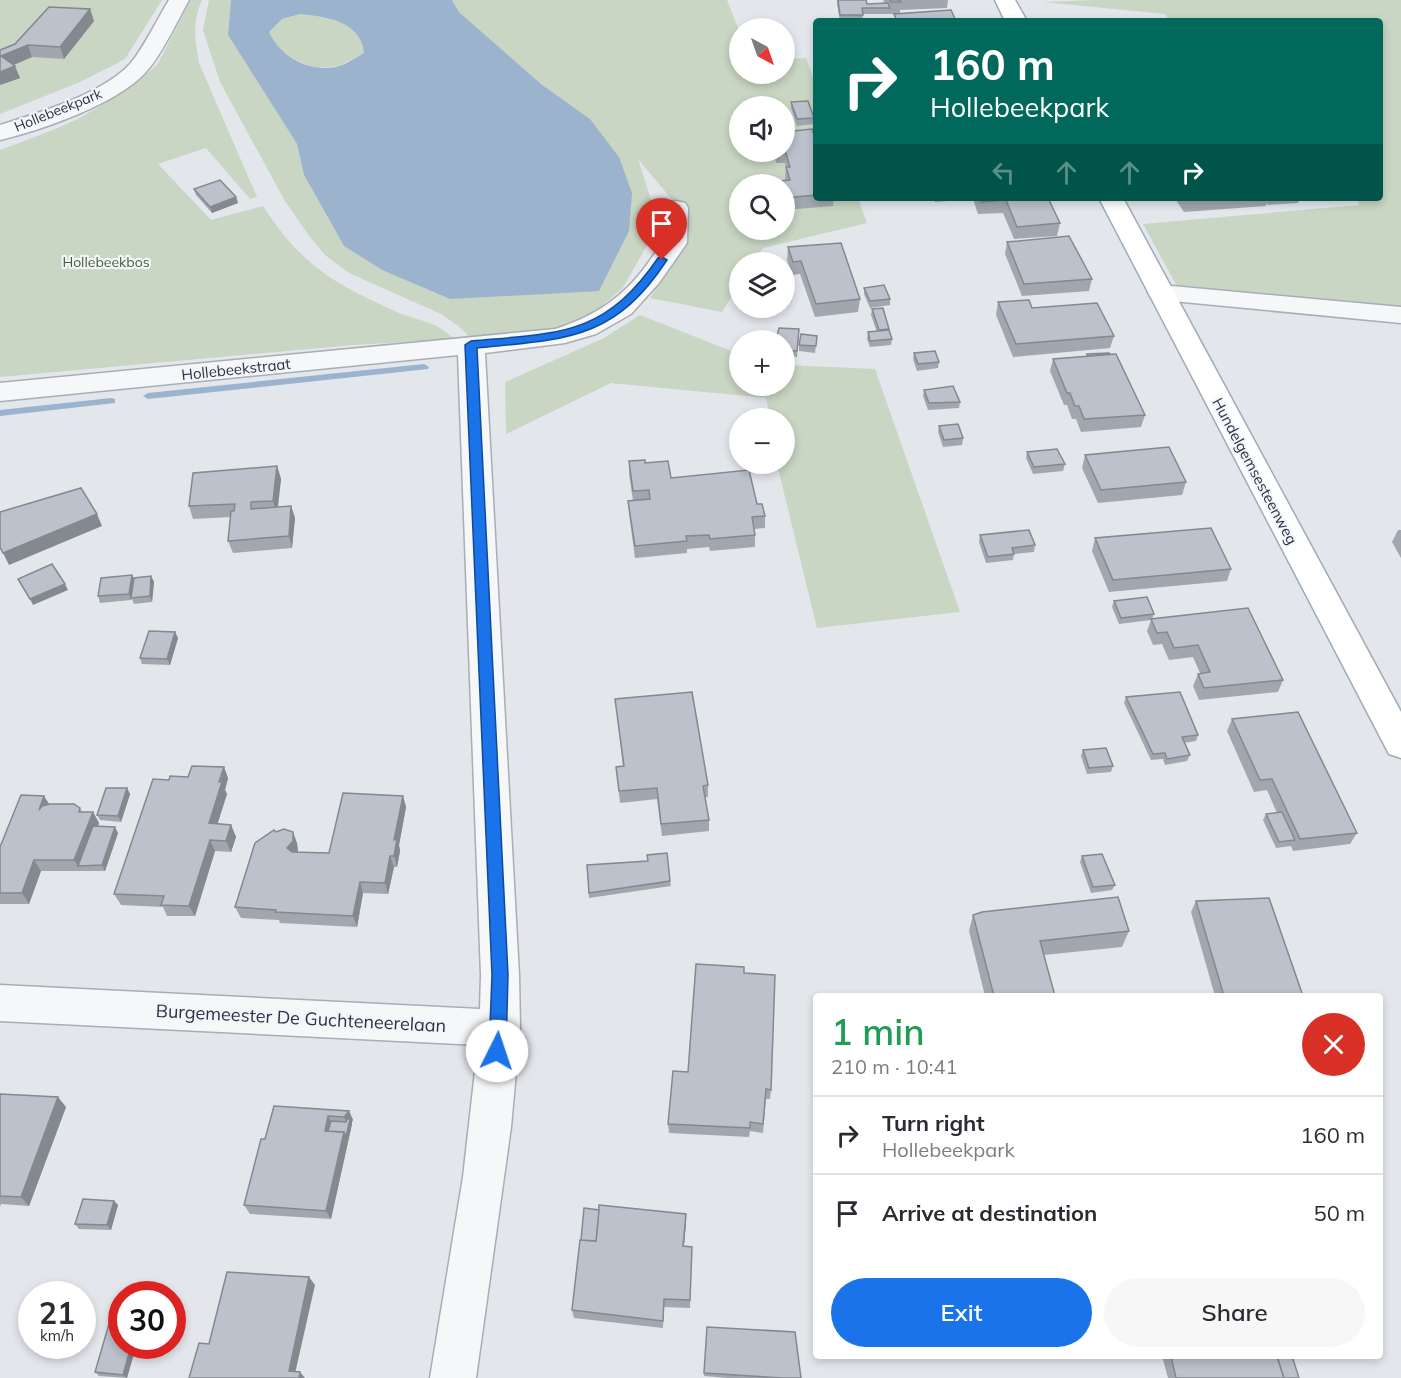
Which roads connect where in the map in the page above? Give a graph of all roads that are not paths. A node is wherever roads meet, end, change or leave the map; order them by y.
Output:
1 (179, 0) edge
2 (1005, 0) edge
3 (1014, 18) edge
4 (0, 133) edge
5 (1113, 201) edge
6 (676, 208) dead end
7 (1161, 293) junction
8 (1401, 315) edge
9 (471, 345) junction
10 (0, 392) edge
11 (1401, 744) edge
12 (0, 1003) edge
13 (500, 1028) junction
14 (453, 1378) edge

1 - 4 street, Hollebeekpark
2 - 3 main road
5 - 7 main road, Hundelgemsesteenweg
6 - 9 street
7 - 8 street
7 - 11 main road, Hundelgemsesteenweg
9 - 10 street, Hollebeekstraat
9 - 13 street
12 - 13 street, Burgemeester De Guchteneerelaan
13 - 14 street

